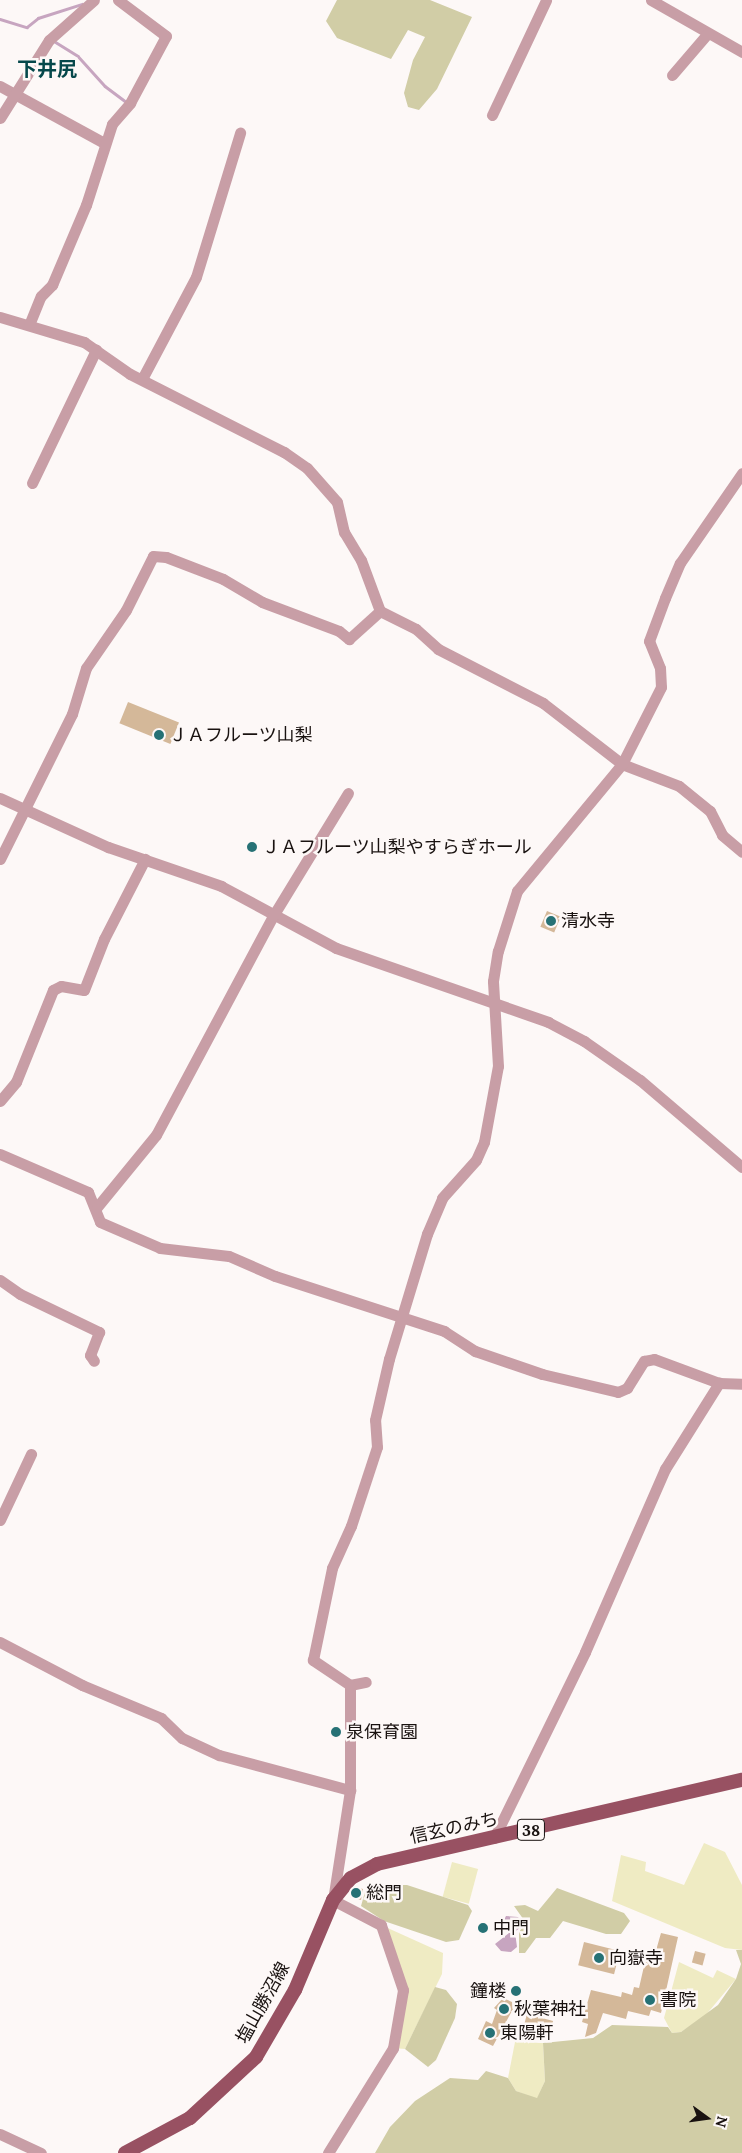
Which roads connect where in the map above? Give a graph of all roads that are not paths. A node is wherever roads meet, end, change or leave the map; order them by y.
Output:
1 (94, 0) edge
2 (118, 0) edge
3 (546, 0) edge
4 (651, 0) edge
5 (708, 33) junction
6 (742, 52) edge
7 (672, 75) dead end
8 (0, 86) edge
9 (14, 95) junction
10 (492, 115) dead end
11 (0, 118) edge
12 (240, 133) dead end
13 (104, 143) junction
14 (0, 316) edge
15 (29, 325) junction
16 (96, 350) junction
17 (142, 380) junction
18 (742, 473) edge
19 (32, 483) dead end
20 (380, 611) junction
21 (622, 764) junction
22 (348, 794) dead end
23 (0, 798) edge
24 (25, 810) junction
25 (742, 852) edge
26 (0, 859) edge
27 (145, 859) junction
28 (273, 916) junction
29 (493, 1003) junction
30 (0, 1101) edge
31 (0, 1154) edge
32 (742, 1168) edge
33 (97, 1207) junction
34 (0, 1280) edge
35 (401, 1319) junction
36 (94, 1361) dead end
37 (719, 1383) junction
38 (742, 1384) edge
39 (30, 1454) dead end
40 (0, 1520) edge
41 (0, 1642) edge
42 (366, 1682) dead end
43 (350, 1685) junction
44 (742, 1780) edge
45 (350, 1790) junction
46 (494, 1838) junction
47 (333, 1900) junction
48 (0, 2134) edge
49 (144, 2148) edge
50 (41, 2153) edge
51 (125, 2153) edge
52 (328, 2153) edge

1 - 9 street
2 - 13 street
3 - 10 street
4 - 5 street
5 - 6 street
5 - 7 street
8 - 9 street
9 - 11 street
9 - 13 street
12 - 17 street
13 - 15 street
14 - 15 street
15 - 16 street
16 - 17 street
16 - 19 street
17 - 20 street
18 - 21 street
20 - 21 street
20 - 24 street
21 - 25 street
21 - 29 street
22 - 28 street
23 - 24 street
24 - 26 street
24 - 27 street
27 - 28 street
27 - 30 street
28 - 29 street
28 - 33 street
29 - 32 street
29 - 35 street
31 - 33 street
33 - 35 street
34 - 36 street
35 - 37 street
35 - 43 street
37 - 38 street
37 - 46 street
39 - 40 street
41 - 45 street
42 - 43 street
43 - 45 street
44 - 46 main road, 信玄のみち / 38
45 - 47 street
46 - 47 main road, 信玄のみち / 38
47 - 49 main road, 塩山勝沼線 / 38
47 - 52 street
48 - 50 street
49 - 51 main road, 塩山勝沼線 / 38

